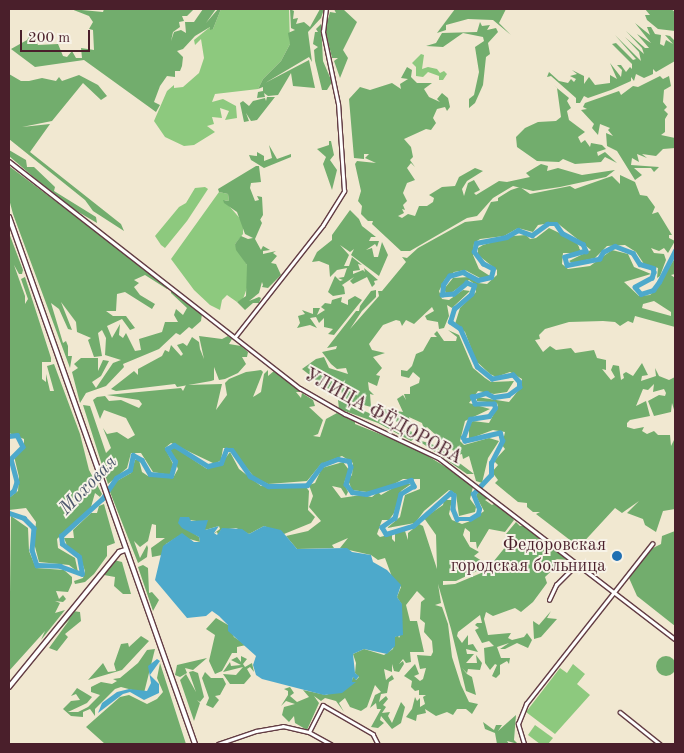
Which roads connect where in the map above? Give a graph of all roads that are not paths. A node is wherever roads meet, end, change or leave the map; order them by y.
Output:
1 (326, 9) edge
2 (9, 161) edge
3 (9, 217) edge
4 (235, 337) junction
5 (652, 544) dead end
6 (125, 550) junction
7 (578, 563) junction
8 (614, 592) junction
9 (549, 600) dead end
10 (675, 639) edge
11 (9, 687) edge
12 (620, 712) dead end
13 (310, 732) junction
14 (195, 744) edge
15 (218, 744) edge
16 (331, 744) edge
17 (378, 744) edge
18 (524, 744) edge
19 (660, 744) edge

1 - 4 street
2 - 4 street, УЛИЦА ФЁДОРОВА
3 - 6 main road
4 - 7 street, УЛИЦА ФЁДОРОВА
5 - 8 street
6 - 11 main road
6 - 14 main road
7 - 8 street, УЛИЦА ФЁДОРОВА
7 - 9 street
8 - 10 street, УЛИЦА ФЁДОРОВА
8 - 18 street
12 - 19 street
13 - 15 street
13 - 16 street
13 - 17 street

